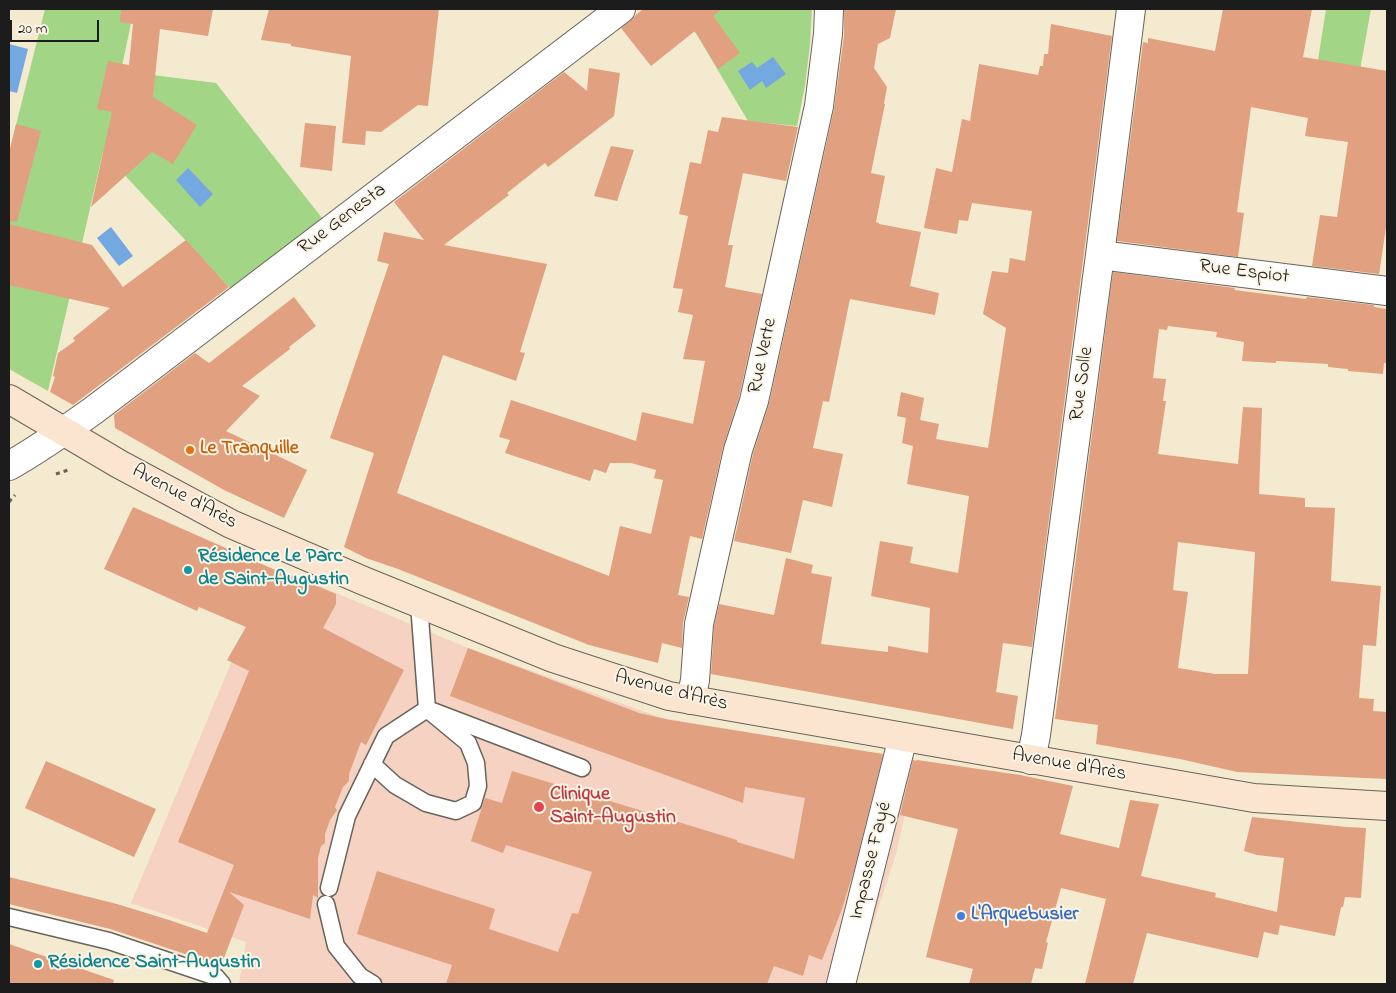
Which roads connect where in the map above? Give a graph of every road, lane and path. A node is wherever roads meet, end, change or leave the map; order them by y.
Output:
1 (614, 9) edge
2 (621, 9) edge
3 (829, 9) edge
4 (1131, 9) edge
5 (1100, 255) junction
6 (1387, 291) edge
7 (9, 399) edge
8 (64, 432) junction
9 (9, 466) edge
10 (73, 469) dead end
11 (53, 474) dead end
12 (21, 490) dead end
13 (9, 502) edge
14 (419, 604) junction
15 (691, 700) junction
16 (427, 709) junction
17 (903, 737) junction
18 (1031, 760) junction
19 (372, 764) junction
20 (582, 768) dead end
21 (1387, 806) edge
22 (9, 917) edge
23 (222, 984) edge
24 (373, 984) edge
25 (841, 984) edge

1 - 2 street
2 - 8 street, Rue Genesta
3 - 15 street, Rue Verte
4 - 5 street, Rue Solle
5 - 6 street, Rue Espiot
5 - 18 street, Rue Solle
7 - 8 main road, Avenue d'Arès
8 - 9 street, Rue Genesta
8 - 14 main road, Avenue d'Arès
10 - 11 path
12 - 13 path
14 - 15 main road, Avenue d'Arès
14 - 16 lane
15 - 17 main road, Avenue d'Arès
16 - 19 lane
16 - 19 lane
16 - 20 lane
17 - 18 main road, Avenue d'Arès
17 - 25 street, Impasse Fayé
18 - 21 main road, Avenue d'Arès
19 - 24 lane
22 - 23 lane

